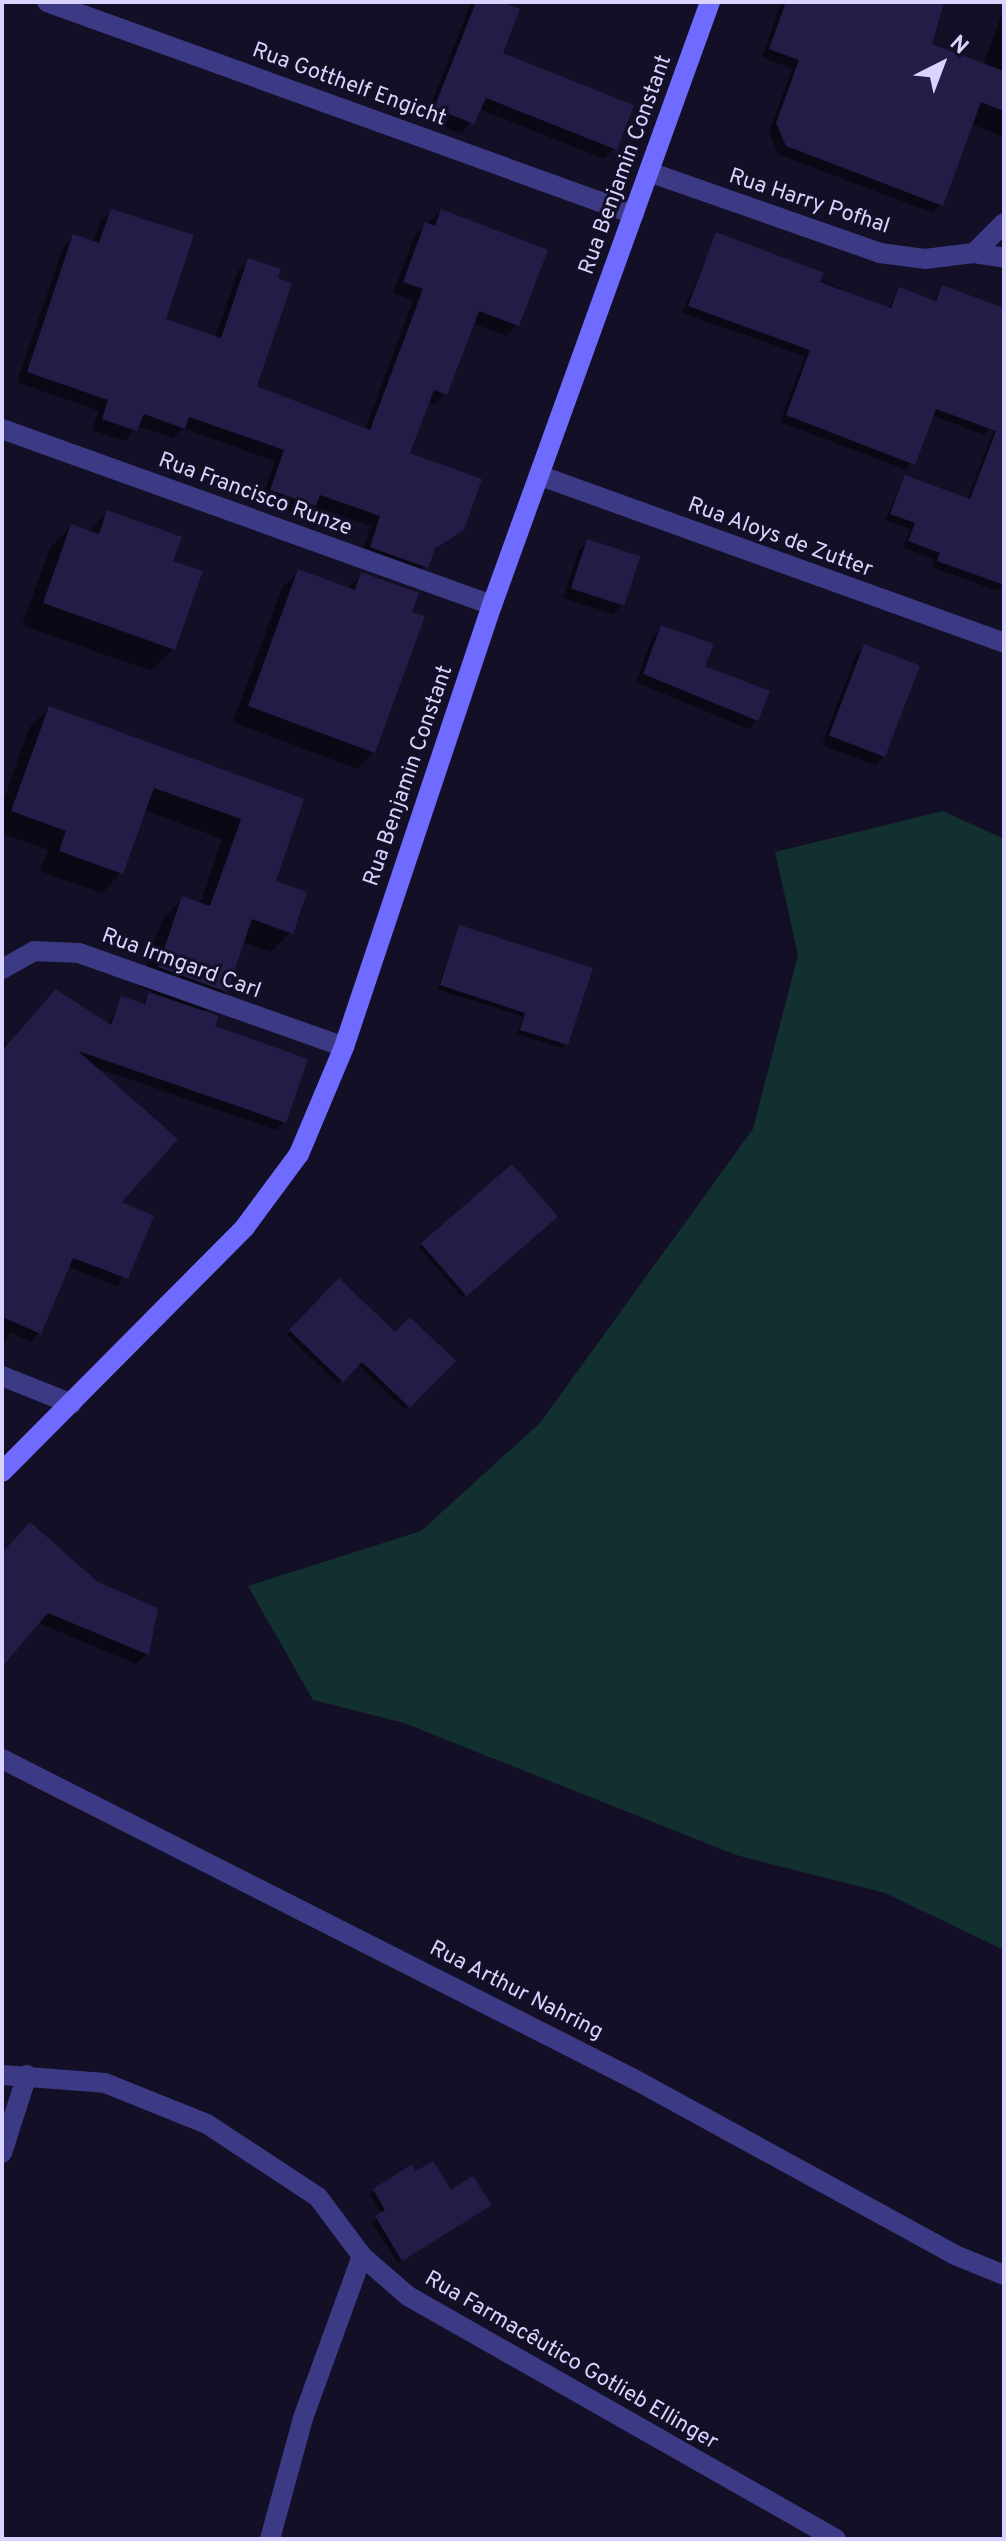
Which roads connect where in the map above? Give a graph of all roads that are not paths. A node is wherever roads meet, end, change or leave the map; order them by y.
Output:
1 (47, 2) edge
2 (710, 2) edge
3 (649, 172) junction
4 (634, 214) junction
5 (1004, 223) edge
6 (974, 253) junction
7 (1004, 258) edge
8 (2, 429) edge
9 (541, 476) junction
10 (492, 605) junction
11 (1004, 643) edge
12 (2, 969) edge
13 (344, 1047) junction
14 (2, 1376) edge
15 (72, 1404) junction
16 (2, 1472) edge
17 (2, 1759) edge
18 (2, 2075) edge
19 (27, 2075) junction
20 (2, 2153) edge
21 (362, 2256) junction
22 (1004, 2275) edge
23 (270, 2539) edge
24 (836, 2539) edge

1 - 4 street, Rua Gotthelf Engicht
2 - 3 main road, Rua Benjamin Constant
3 - 4 main road, Rua Benjamin Constant
3 - 6 street, Rua Harry Pofhal
4 - 9 main road, Rua Benjamin Constant
5 - 6 street
6 - 7 street, Rua Harry Pofhal
8 - 10 street, Rua Francisco Runze
9 - 10 main road, Rua Benjamin Constant
9 - 11 street, Rua Aloys de Zutter
10 - 13 main road, Rua Benjamin Constant
12 - 13 street, Rua Irmgard Carl
13 - 15 main road, Rua Benjamin Constant
14 - 15 street
15 - 16 main road, Rua Benjamin Constant
17 - 22 street, Rua Arthur Nahring
18 - 19 street, Rua Farmacêutico Gotlieb Ellinger
19 - 20 street
19 - 21 street, Rua Farmacêutico Gotlieb Ellinger
21 - 23 street
21 - 24 street, Rua Farmacêutico Gotlieb Ellinger

